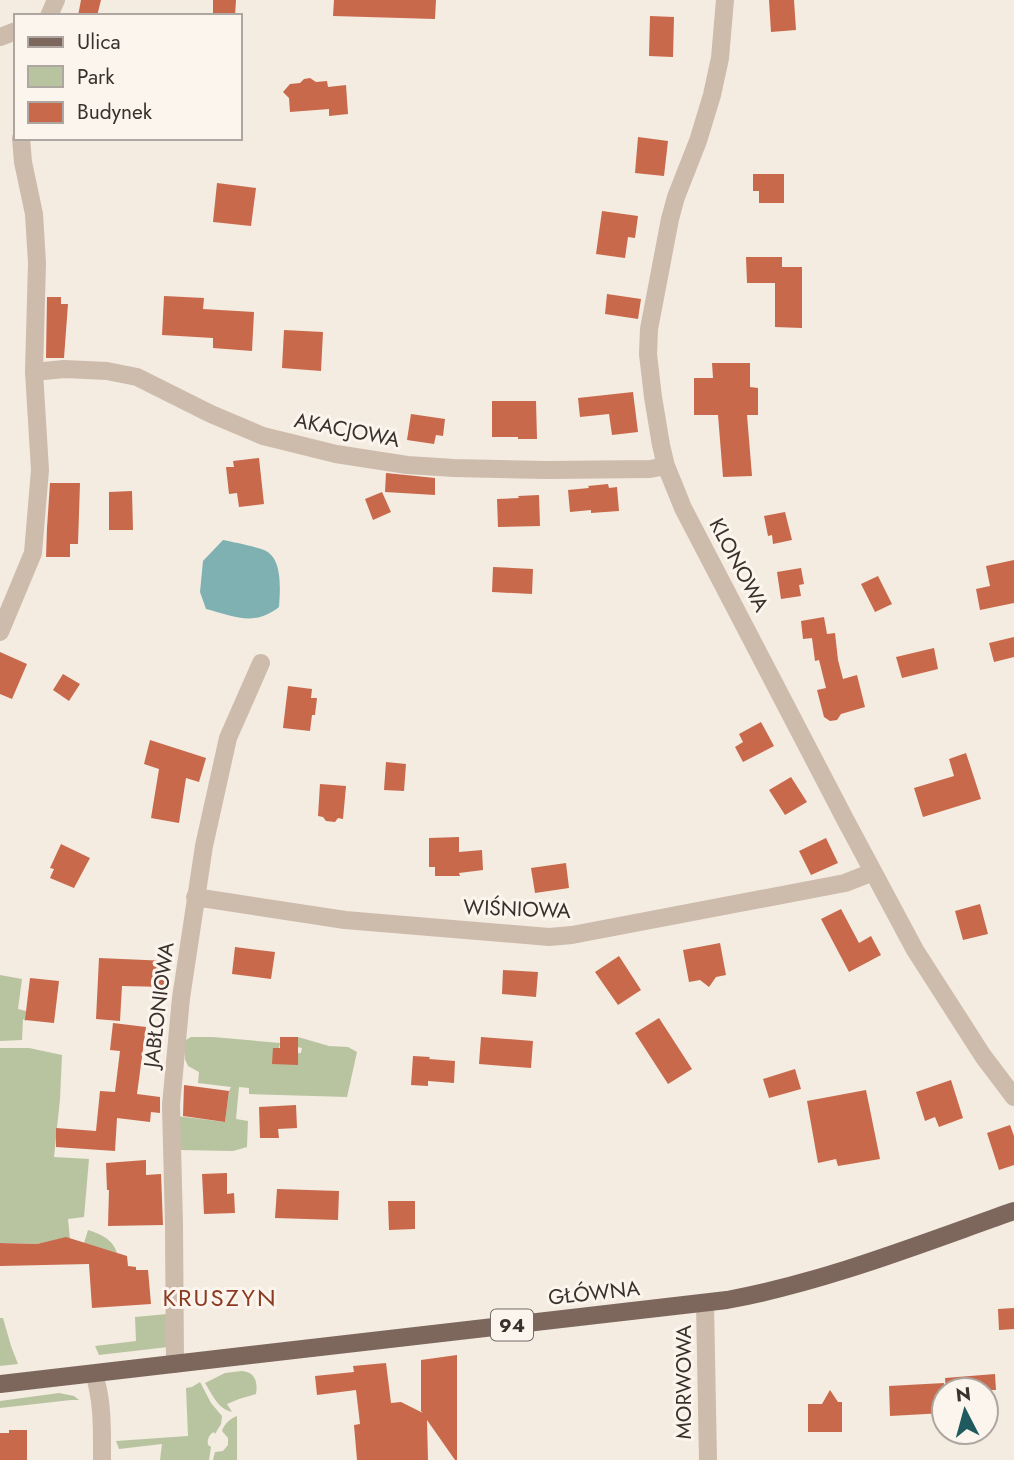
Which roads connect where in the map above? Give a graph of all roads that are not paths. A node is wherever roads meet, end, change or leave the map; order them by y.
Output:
1 (725, 0) edge
2 (21, 140) edge
3 (34, 372) junction
4 (666, 466) junction
5 (0, 632) edge
6 (261, 663) dead end
7 (873, 872) junction
8 (195, 897) junction
9 (1014, 1097) edge
10 (1014, 1211) edge
11 (705, 1303) junction
12 (175, 1364) junction
13 (94, 1374) junction
14 (0, 1384) edge
15 (102, 1460) edge
16 (708, 1460) edge

1 - 4 street, KLONOWA
2 - 3 street
3 - 4 street, AKACJOWA
3 - 5 street
4 - 7 street, KLONOWA
6 - 8 street, JABŁONIOWA
7 - 8 street, WIŚNIOWA
7 - 9 street, KLONOWA
8 - 12 street, JABŁONIOWA
10 - 11 main road, GŁÓWNA / 94
11 - 12 main road, GŁÓWNA / 94
11 - 16 street, MORWOWA
12 - 13 main road, GŁÓWNA / 94
13 - 14 main road, GŁÓWNA / 94
13 - 15 street

